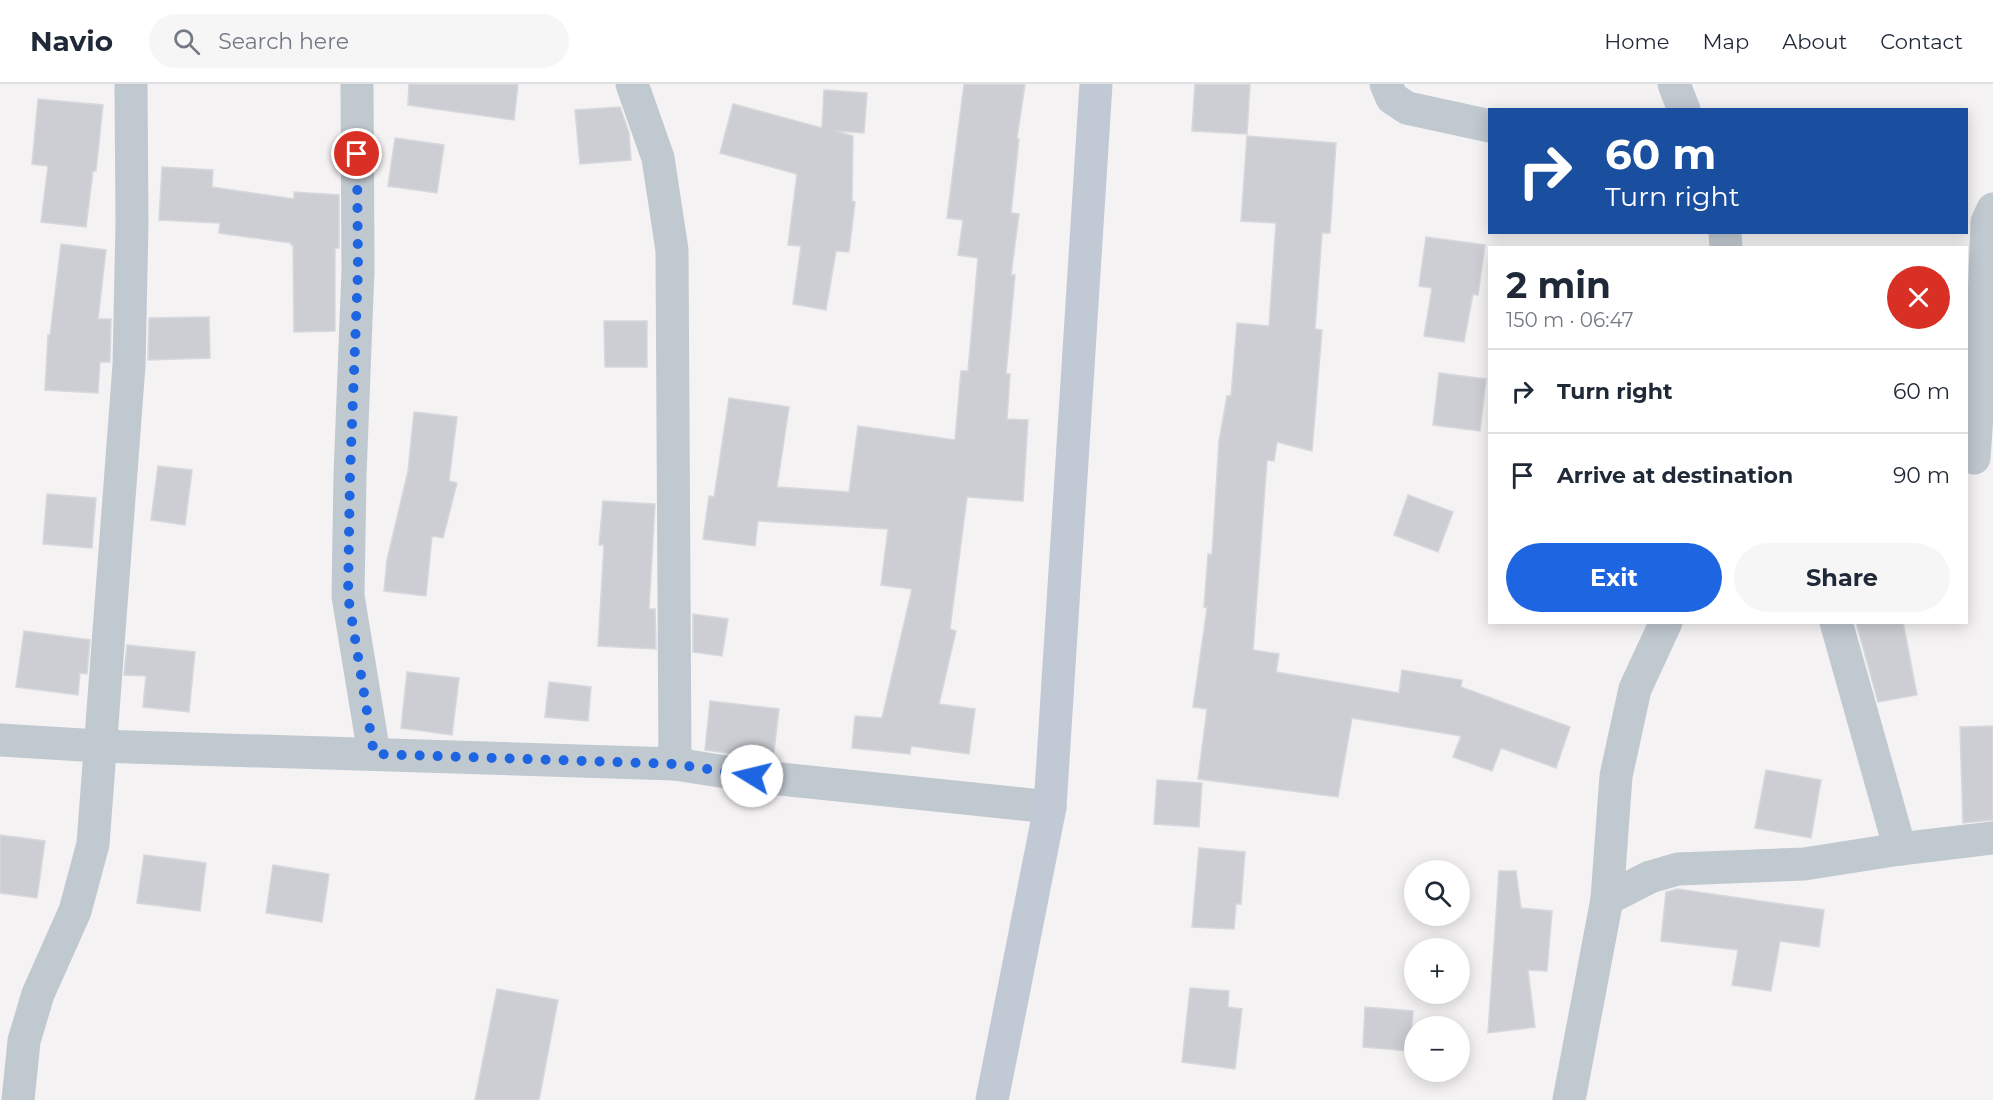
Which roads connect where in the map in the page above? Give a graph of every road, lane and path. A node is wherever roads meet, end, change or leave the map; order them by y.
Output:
1 (130, 84) edge
2 (357, 84) edge
3 (632, 84) edge
4 (1096, 84) edge
5 (1386, 84) edge
6 (1674, 84) edge
7 (1683, 108) edge
8 (1488, 126) edge
9 (1993, 209) edge
10 (1978, 457) edge
11 (1665, 624) edge
12 (1837, 624) edge
13 (0, 740) edge
14 (99, 746) junction
15 (374, 754) junction
16 (675, 764) junction
17 (1050, 807) junction
18 (1993, 838) edge
19 (1900, 849) junction
20 (1607, 899) junction
21 (18, 1100) edge
22 (992, 1100) edge
23 (1569, 1100) edge

1 - 14 street
2 - 15 street
3 - 16 street
4 - 17 main road
5 - 8 street
6 - 7 street
9 - 10 street
11 - 20 street
12 - 19 street
13 - 14 street
14 - 15 street
14 - 21 street
15 - 16 street
16 - 17 street
17 - 22 main road
18 - 19 street
19 - 20 street
20 - 23 street

